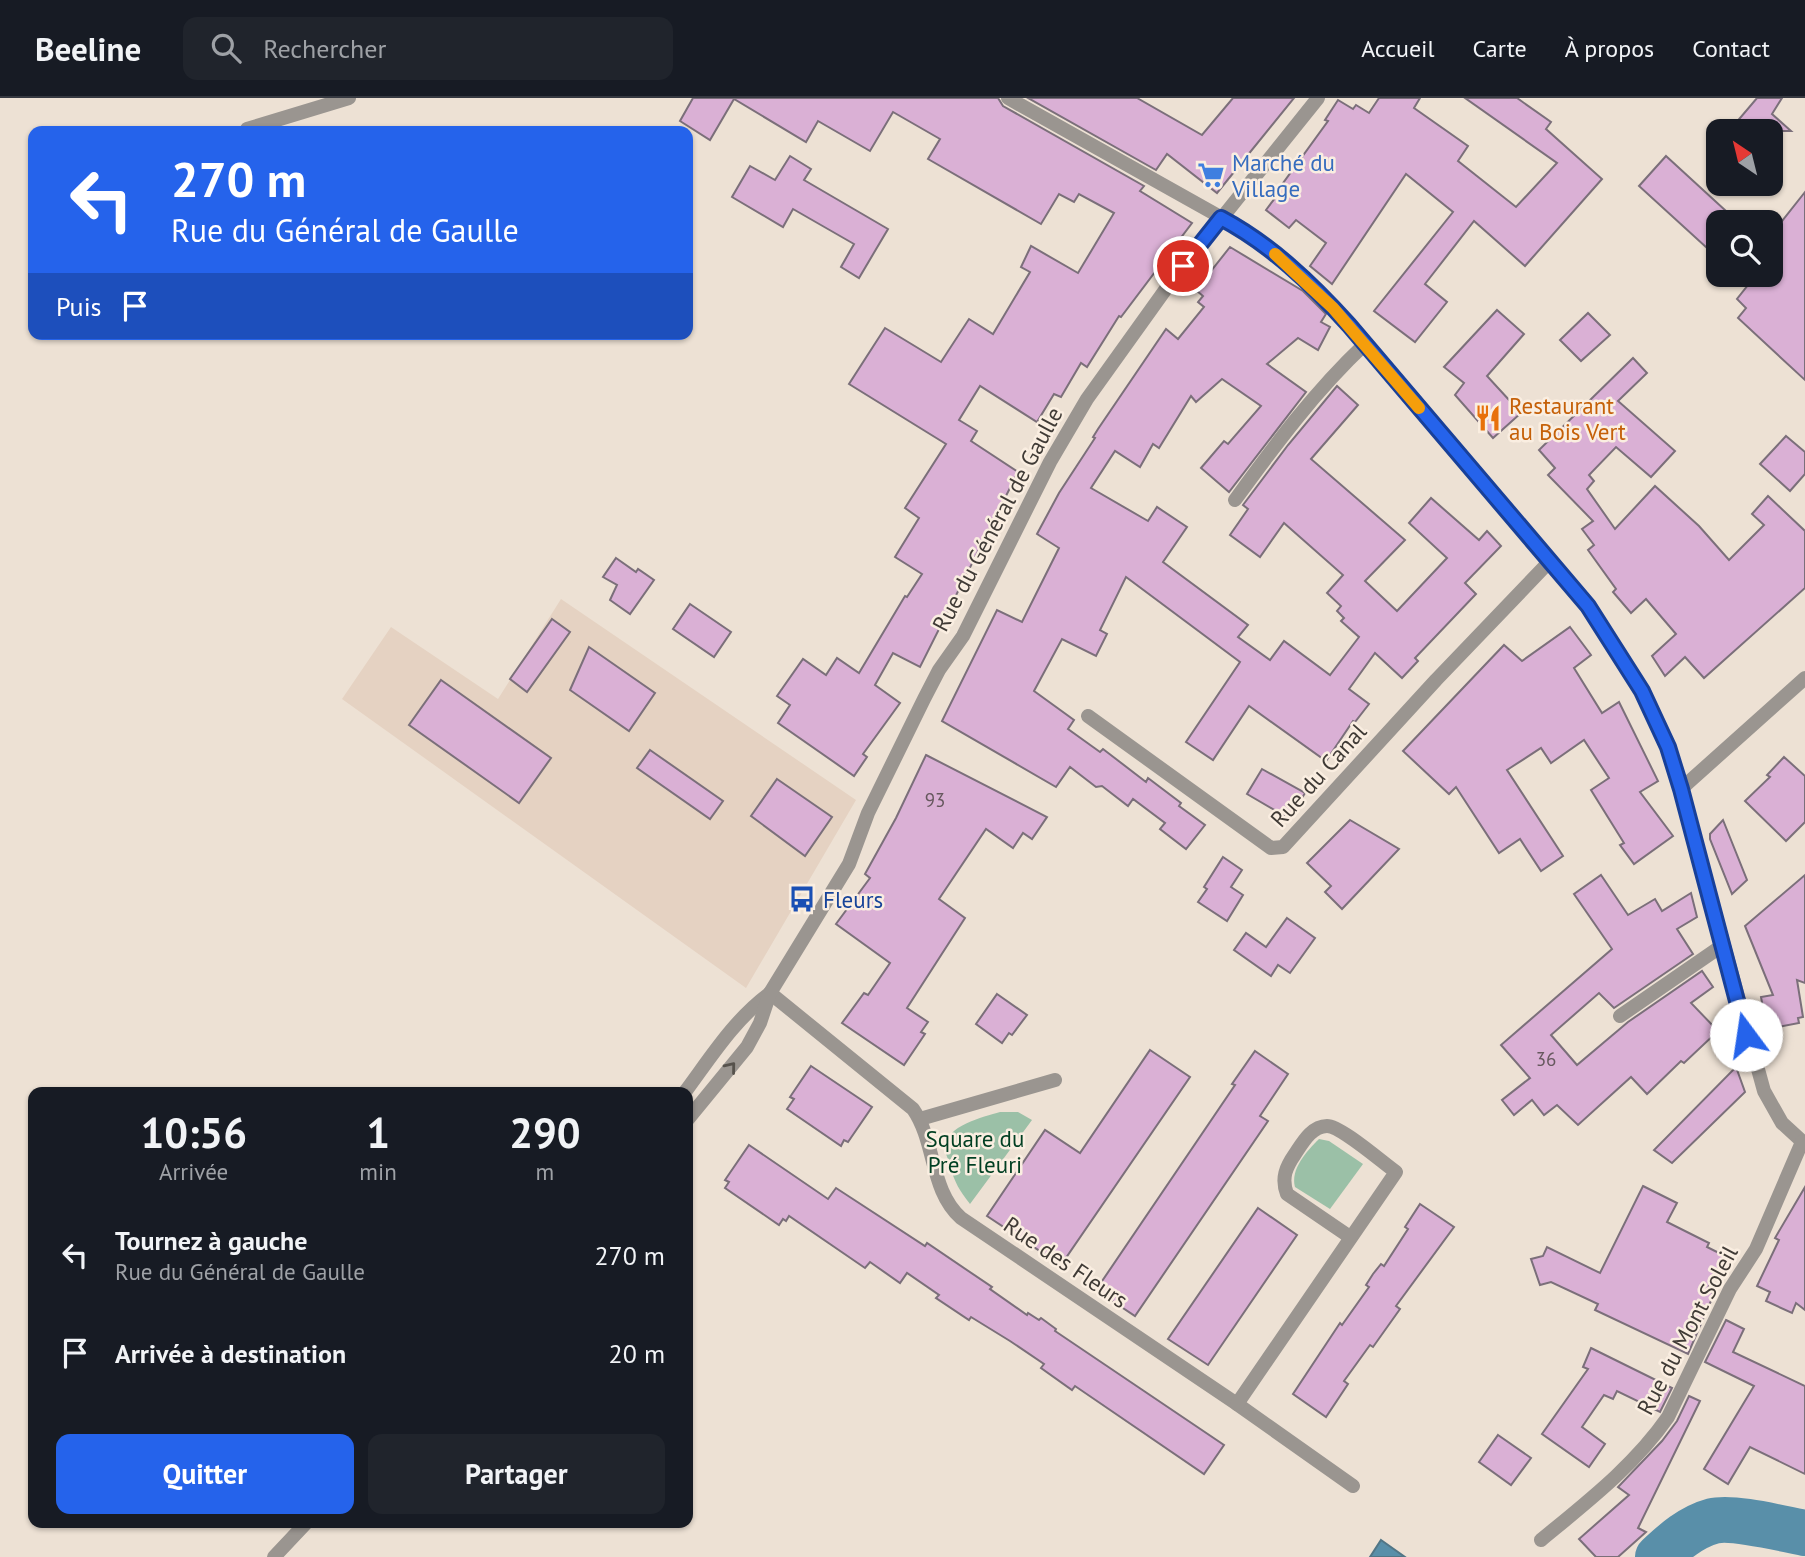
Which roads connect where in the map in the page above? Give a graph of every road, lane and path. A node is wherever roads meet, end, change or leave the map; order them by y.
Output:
1 (349, 98) edge
2 (1008, 98) edge
3 (1318, 98) edge
4 (257, 126) edge
5 (1221, 218) junction
6 (1365, 344) junction
7 (1236, 500) dead end
8 (1550, 561) junction
9 (1805, 678) edge
10 (1088, 716) dead end
11 (1681, 789) junction
12 (1723, 945) junction
13 (770, 993) junction
14 (1620, 1016) dead end
15 (1055, 1080) dead end
16 (689, 1087) edge
17 (693, 1113) edge
18 (920, 1119) junction
19 (1804, 1143) edge
20 (1350, 1237) junction
21 (1237, 1404) junction
22 (1353, 1486) dead end
23 (301, 1528) edge
24 (1541, 1540) dead end
25 (274, 1557) edge

1 - 4 street
2 - 5 street
3 - 5 street, Rue du Général de Gaulle
5 - 6 street
5 - 13 street, Rue du Général de Gaulle
6 - 7 street
6 - 8 street
8 - 10 street, Rue du Canal
8 - 11 street
9 - 11 street
11 - 12 street
12 - 14 street
12 - 19 street
13 - 16 street, Rue du Général de Gaulle
17 -> 13 street, Rue du Général de Gaulle
13 - 18 street, Rue des Fleurs
15 - 18 street
18 - 21 street, Rue des Fleurs
19 - 24 street, Rue du Mont Soleil
20 - 20 street
20 - 21 street
21 - 22 street, Rue des Fleurs
23 - 25 street

